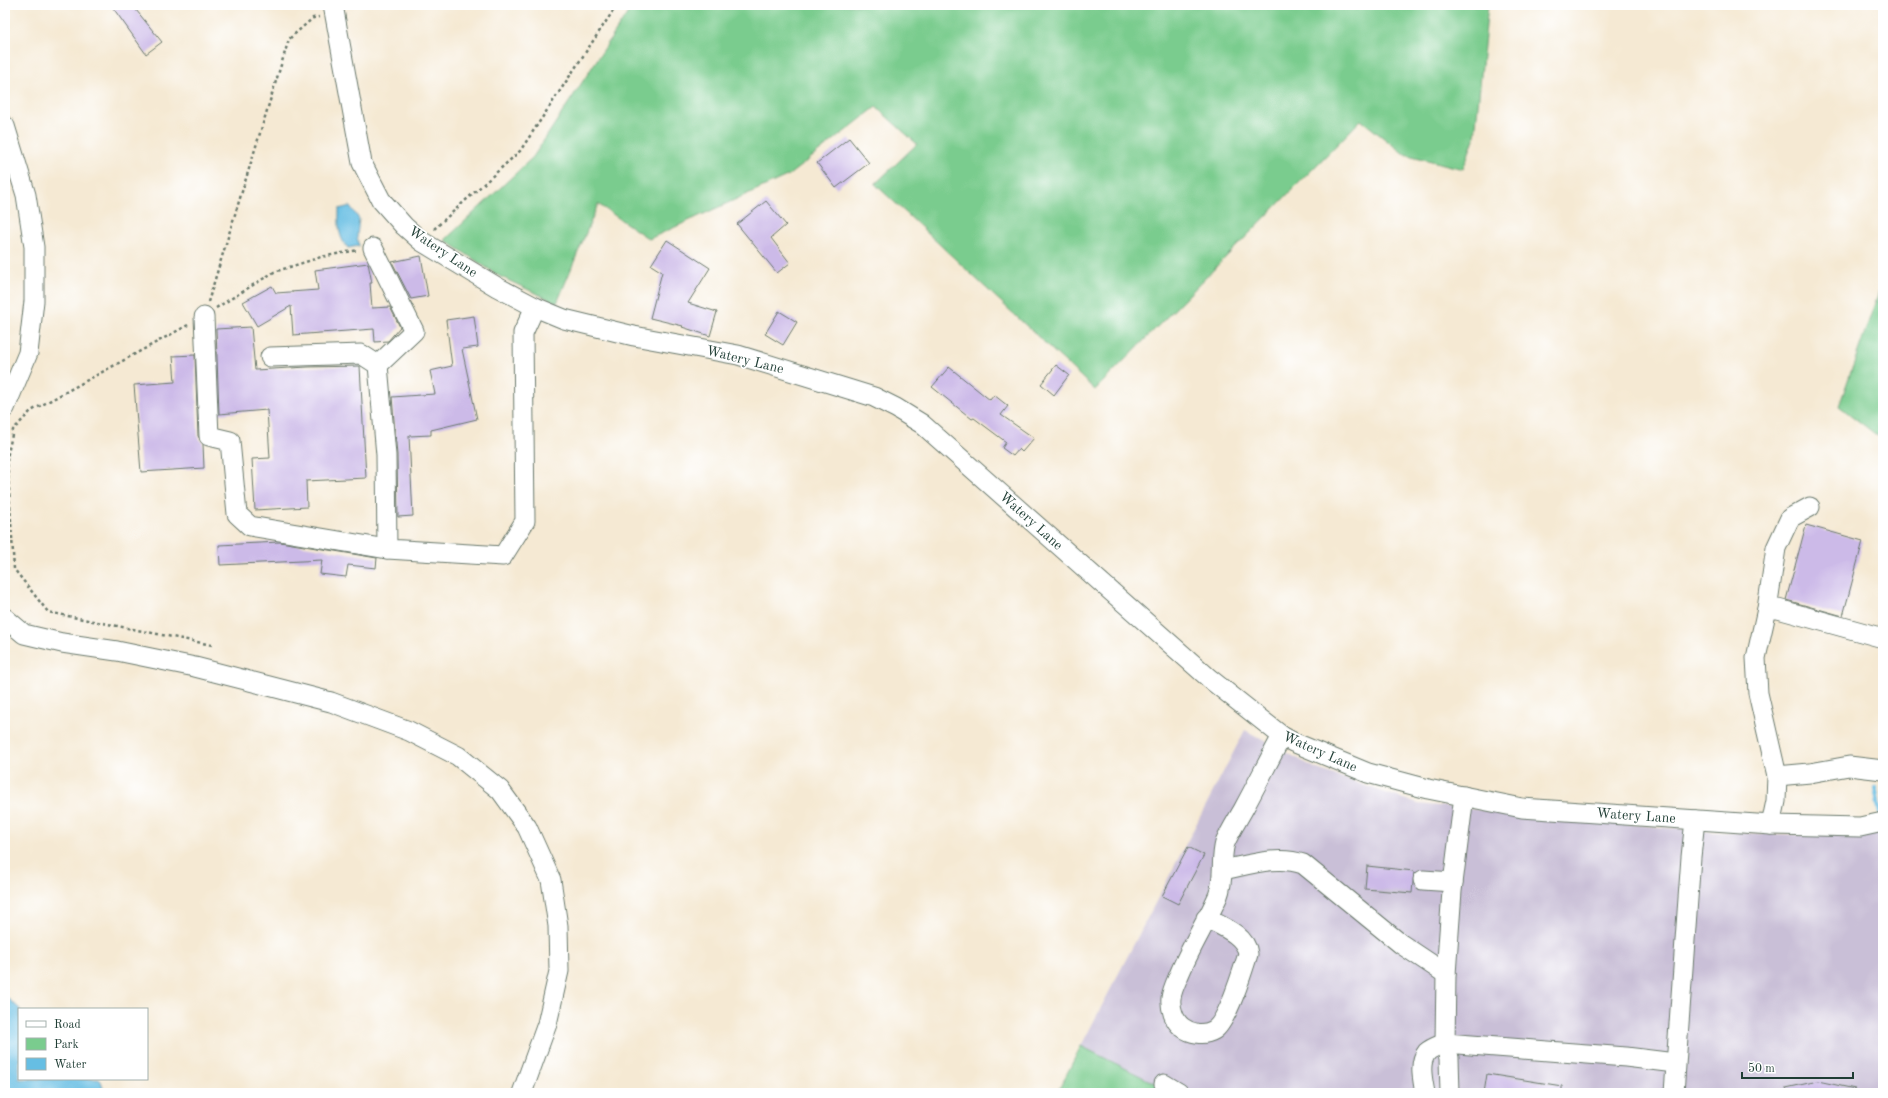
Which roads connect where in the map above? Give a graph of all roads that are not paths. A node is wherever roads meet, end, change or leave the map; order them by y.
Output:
1 (334, 9) edge
2 (5, 126) edge
3 (373, 248) road end
4 (535, 307) junction
5 (204, 317) road end
6 (270, 357) dead end
7 (378, 365) junction
8 (5, 408) edge
9 (1810, 507) dead end
10 (386, 549) junction
11 (1767, 609) junction
12 (5, 618) edge
13 (1883, 638) edge
14 (1282, 736) junction
15 (1883, 770) edge
16 (1777, 776) junction
17 (1464, 796) junction
18 (1695, 820) junction
19 (1883, 822) edge
20 (1770, 825) junction
21 (1223, 870) junction
22 (1424, 880) dead end
23 (1453, 882) junction
24 (1206, 918) junction
25 (1446, 974) junction
26 (1445, 1043) junction
27 (1675, 1077) edge
28 (522, 1093) edge
29 (1425, 1093) edge
30 (1450, 1093) edge
31 (1687, 1093) edge

1 - 4 street, Watery Lane
2 - 8 street
3 - 7 street
4 - 10 street
4 - 14 street, Watery Lane
5 - 10 street
6 - 7 street
7 - 10 street
9 - 11 street
11 - 13 street
11 - 16 street
12 - 28 street
14 - 17 street, Watery Lane
14 - 21 street
15 - 16 street
16 - 20 street
17 - 18 street, Watery Lane
17 - 23 street
18 - 20 street, Watery Lane
18 - 27 street
19 - 20 street, Watery Lane
21 - 24 street
21 - 25 street
22 - 23 street
23 - 25 street
24 - 24 street
25 - 26 street
26 - 27 street
26 - 29 street
26 - 30 street
27 - 31 street

